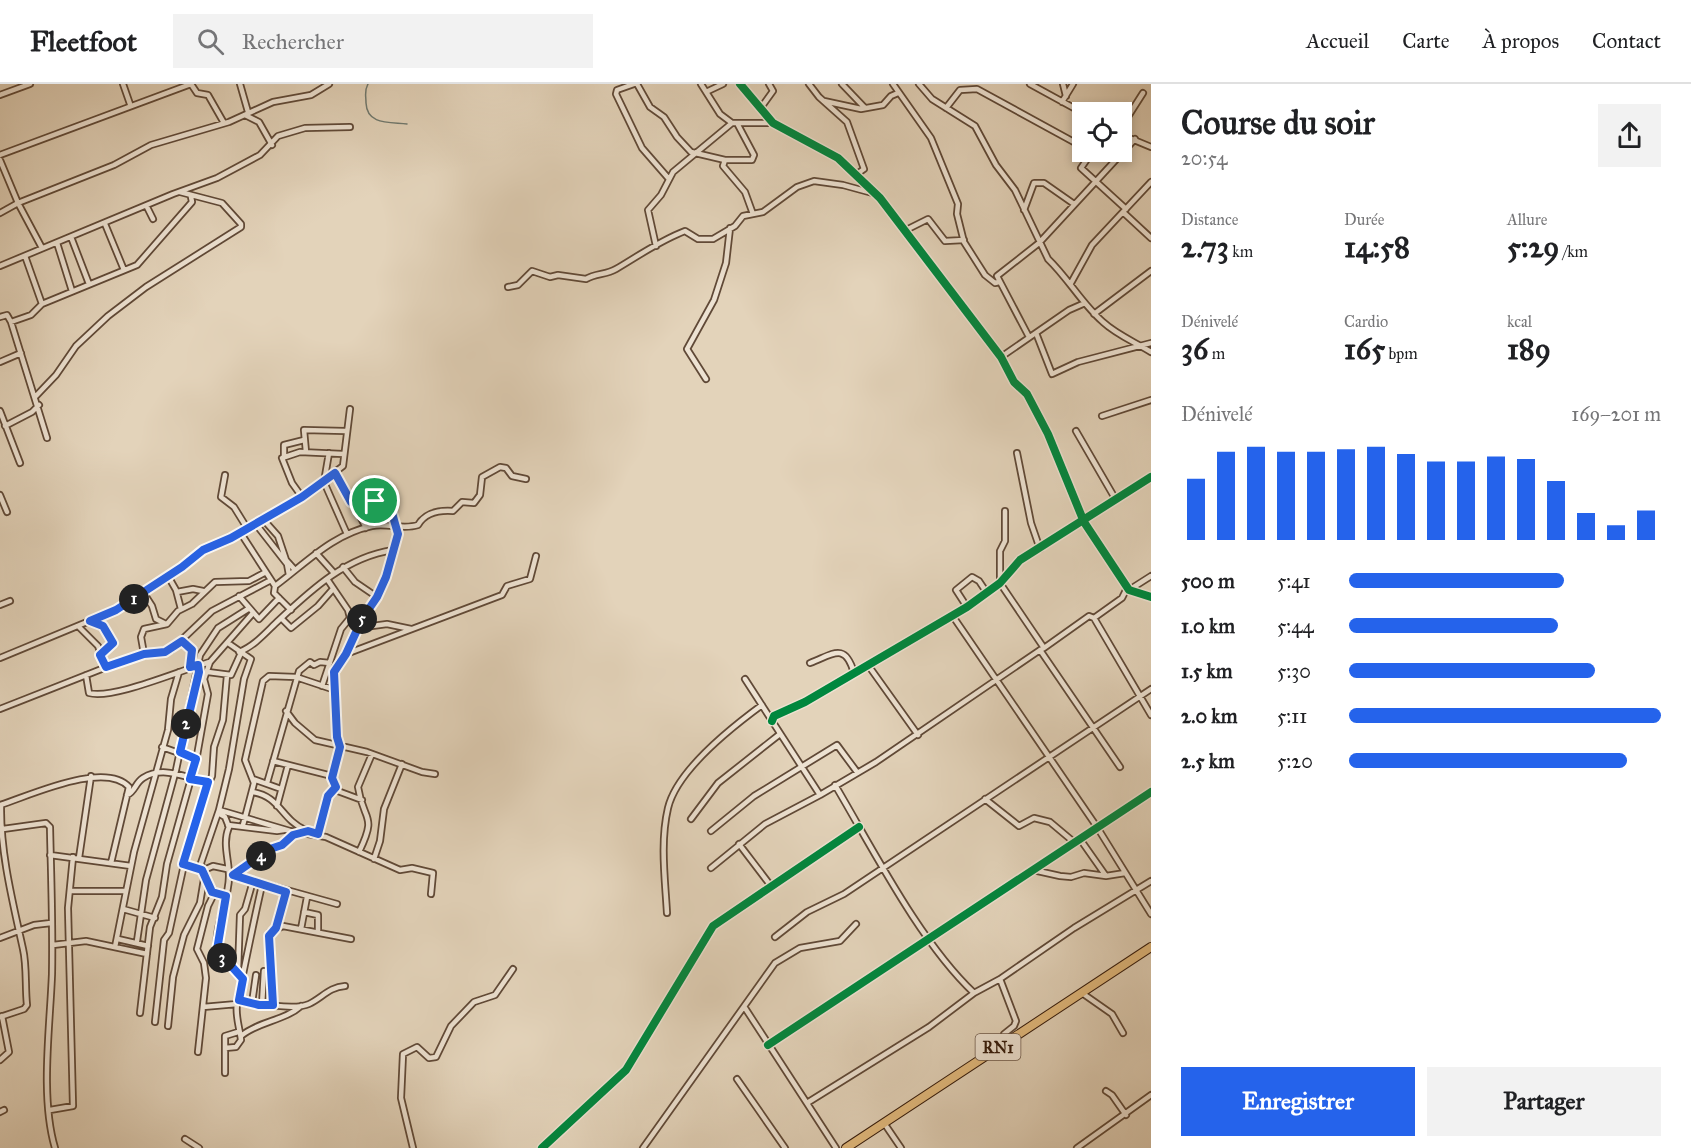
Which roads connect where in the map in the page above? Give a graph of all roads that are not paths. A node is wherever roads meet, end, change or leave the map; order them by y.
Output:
1 (30, 84) edge
2 (123, 84) edge
3 (172, 84) edge
4 (191, 84) edge
5 (240, 84) edge
6 (329, 84) edge
7 (636, 84) edge
8 (701, 84) edge
9 (723, 84) edge
10 (740, 84) edge
11 (769, 84) edge
12 (809, 84) edge
13 (842, 84) edge
14 (893, 84) edge
15 (919, 84) edge
16 (1030, 84) edge
17 (1063, 84) edge
18 (1073, 84) edge
19 (975, 86) edge
20 (706, 92) junction
21 (166, 93) junction
22 (898, 93) junction
23 (1143, 93) dead end
24 (0, 95) edge
25 (1066, 96) junction
26 (824, 101) junction
27 (1062, 102) junction
28 (130, 104) junction
29 (1072, 107) edge
30 (865, 108) junction
31 (946, 108) junction
32 (760, 109) junction
33 (1132, 110) edge
34 (246, 114) junction
35 (224, 123) junction
36 (732, 123) junction
37 (773, 123) junction
38 (738, 125) junction
39 (350, 127) dead end
40 (1132, 138) edge
41 (1135, 139) junction
42 (1072, 141) edge
43 (272, 145) junction
44 (1151, 147) edge
45 (0, 154) edge
46 (695, 155) junction
47 (0, 160) edge
48 (724, 160) junction
49 (1085, 162) edge
50 (857, 174) junction
51 (669, 179) junction
52 (1096, 180) junction
53 (1151, 182) edge
54 (1144, 191) junction
55 (180, 192) junction
56 (876, 194) junction
57 (1151, 196) edge
58 (191, 197) junction
59 (18, 202) junction
60 (1074, 204) junction
61 (147, 207) junction
62 (1024, 211) junction
63 (1125, 211) junction
64 (0, 213) edge
65 (753, 214) junction
66 (153, 219) dead end
67 (105, 224) junction
68 (730, 228) junction
69 (906, 230) junction
70 (71, 237) junction
71 (1151, 238) edge
72 (964, 240) junction
73 (57, 243) junction
74 (1039, 243) junction
75 (656, 246) junction
76 (42, 248) junction
77 (25, 256) junction
78 (0, 266) edge
79 (124, 270) junction
80 (1149, 273) edge
81 (1151, 280) edge
82 (999, 282) junction
83 (1071, 283) junction
84 (88, 285) junction
85 (508, 288) dead end
86 (72, 291) junction
87 (1085, 303) junction
88 (42, 304) junction
89 (1094, 314) junction
90 (0, 317) edge
91 (11, 322) junction
92 (1036, 333) junction
93 (1029, 337) junction
94 (1151, 343) edge
95 (1141, 346) junction
96 (1151, 352) edge
97 (21, 353) junction
98 (1001, 357) junction
99 (0, 362) edge
100 (706, 380) dead end
101 (36, 396) junction
102 (1151, 400) edge
103 (39, 405) junction
104 (350, 409) dead end
105 (0, 415) edge
106 (1102, 416) dead end
107 (5, 426) junction
108 (345, 431) junction
109 (1076, 431) dead end
110 (47, 438) dead end
111 (304, 440) junction
112 (306, 452) junction
113 (329, 453) junction
114 (1017, 453) dead end
115 (343, 454) junction
116 (284, 457) junction
117 (20, 463) dead end
118 (335, 473) junction
119 (225, 475) dead end
120 (1151, 477) edge
121 (526, 479) dead end
122 (324, 482) junction
123 (0, 495) edge
124 (302, 497) junction
125 (1116, 500) junction
126 (353, 502) junction
127 (1005, 511) dead end
128 (7, 512) dead end
129 (262, 518) junction
130 (1084, 522) junction
131 (255, 523) junction
132 (395, 526) junction
133 (247, 528) junction
134 (366, 528) junction
135 (240, 532) junction
136 (346, 534) junction
137 (1040, 549) junction
138 (393, 550) junction
139 (316, 553) junction
140 (536, 556) dead end
141 (343, 567) junction
142 (295, 570) junction
143 (266, 572) junction
144 (334, 573) junction
145 (289, 575) junction
146 (168, 576) junction
147 (1151, 576) edge
148 (327, 579) junction
149 (271, 580) junction
150 (1000, 583) junction
151 (275, 586) junction
152 (333, 589) junction
153 (1128, 589) junction
154 (204, 591) junction
155 (143, 592) junction
156 (177, 592) junction
157 (987, 593) junction
158 (239, 596) junction
159 (377, 597) junction
160 (1151, 597) edge
161 (279, 598) junction
162 (10, 601) dead end
163 (0, 605) edge
164 (967, 607) junction
165 (181, 609) junction
166 (248, 609) junction
167 (291, 610) junction
168 (253, 613) junction
169 (952, 615) junction
170 (281, 618) junction
171 (1094, 618) junction
172 (90, 621) junction
173 (166, 624) junction
174 (359, 625) junction
175 (78, 626) junction
176 (414, 629) junction
177 (182, 641) junction
178 (228, 643) junction
179 (1042, 649) junction
180 (240, 653) junction
181 (144, 654) junction
182 (346, 654) junction
183 (100, 655) junction
184 (0, 658) edge
185 (210, 662) junction
186 (330, 663) junction
187 (810, 663) dead end
188 (198, 665) junction
189 (868, 665) junction
190 (106, 667) junction
191 (190, 667) junction
192 (179, 672) junction
193 (208, 672) junction
194 (854, 673) junction
195 (86, 675) junction
196 (228, 675) junction
197 (296, 677) junction
198 (745, 678) dead end
199 (995, 680) junction
200 (322, 686) junction
201 (1151, 689) edge
202 (335, 690) junction
203 (1139, 696) junction
204 (762, 705) junction
205 (0, 709) edge
206 (286, 711) junction
207 (768, 715) junction
208 (776, 715) junction
209 (1151, 715) edge
210 (772, 721) junction
211 (1092, 726) junction
212 (780, 734) junction
213 (918, 735) junction
214 (162, 747) junction
215 (340, 747) junction
216 (180, 752) junction
217 (372, 754) junction
218 (1048, 756) junction
219 (196, 759) junction
220 (273, 761) junction
221 (402, 764) junction
222 (288, 765) junction
223 (1120, 766) dead end
224 (802, 768) junction
225 (156, 771) junction
226 (857, 772) junction
227 (435, 774) dead end
228 (174, 775) junction
229 (91, 776) junction
230 (332, 776) junction
231 (190, 779) junction
232 (253, 779) junction
233 (208, 782) junction
234 (267, 783) junction
235 (835, 785) junction
236 (281, 789) junction
237 (335, 790) junction
238 (252, 792) junction
239 (1151, 792) edge
240 (127, 795) junction
241 (820, 795) junction
242 (986, 799) junction
243 (362, 800) junction
244 (0, 805) edge
245 (277, 806) junction
246 (218, 812) junction
247 (245, 818) junction
248 (691, 819) dead end
249 (228, 825) junction
250 (243, 825) junction
251 (860, 827) junction
252 (1097, 827) junction
253 (3, 829) junction
254 (287, 830) junction
255 (711, 831) dead end
256 (305, 832) junction
257 (318, 834) junction
258 (224, 837) junction
259 (209, 839) junction
260 (1078, 841) junction
261 (739, 844) junction
262 (2, 849) edge
263 (359, 852) junction
264 (51, 855) junction
265 (73, 857) junction
266 (80, 858) junction
267 (374, 859) junction
268 (111, 863) junction
269 (183, 864) junction
270 (131, 866) junction
271 (884, 867) junction
272 (711, 868) dead end
273 (202, 870) junction
274 (1033, 870) junction
275 (230, 873) junction
276 (1125, 873) junction
277 (1106, 876) junction
278 (204, 878) junction
279 (253, 881) junction
280 (1151, 881) edge
281 (262, 885) junction
282 (771, 886) junction
283 (1136, 890) junction
284 (69, 891) junction
285 (125, 891) junction
286 (212, 892) junction
287 (286, 892) junction
288 (431, 894) dead end
289 (226, 896) junction
290 (307, 897) junction
291 (336, 904) dead end
292 (123, 909) junction
293 (139, 912) junction
294 (304, 912) junction
295 (667, 913) dead end
296 (1151, 914) edge
297 (155, 918) junction
298 (51, 924) junction
299 (856, 924) dead end
300 (276, 928) junction
301 (301, 929) junction
302 (18, 933) junction
303 (318, 933) junction
304 (775, 937) dead end
305 (0, 938) edge
306 (929, 938) junction
307 (118, 939) junction
308 (351, 939) dead end
309 (137, 941) junction
310 (53, 945) junction
311 (69, 945) junction
312 (148, 946) junction
313 (115, 947) junction
314 (1151, 947) edge
315 (147, 954) junction
316 (513, 969) dead end
317 (238, 971) junction
318 (264, 971) dead end
319 (256, 975) dead end
320 (243, 979) junction
321 (1000, 980) junction
322 (345, 986) dead end
323 (974, 993) junction
324 (1082, 993) junction
325 (238, 1002) junction
326 (252, 1003) junction
327 (262, 1005) junction
328 (273, 1005) junction
329 (301, 1006) junction
330 (203, 1007) junction
331 (745, 1008) junction
332 (140, 1012) dead end
333 (1, 1016) edge
334 (155, 1022) dead end
335 (168, 1026) dead end
336 (1124, 1033) dead end
337 (240, 1034) junction
338 (1005, 1042) junction
339 (768, 1045) junction
340 (225, 1048) junction
341 (198, 1052) dead end
342 (0, 1060) edge
343 (225, 1072) dead end
344 (737, 1079) dead end
345 (1106, 1091) dead end
346 (1151, 1095) edge
347 (807, 1103) junction
348 (50, 1110) junction
349 (1126, 1115) junction
350 (883, 1123) junction
351 (185, 1139) dead end
352 (55, 1148) edge
353 (199, 1148) edge
354 (412, 1148) edge
355 (542, 1148) edge
356 (643, 1148) edge
357 (785, 1148) edge
358 (836, 1148) edge
359 (846, 1148) edge
360 (901, 1148) edge
361 (1077, 1148) edge

1 - 24 street
2 - 28 street
3 - 21 street
4 - 21 street
4 - 35 street
5 - 34 street
6 - 34 street
7 - 46 street
7 - 51 street
8 - 20 street
9 - 20 street
10 - 32 street
11 - 32 street
12 - 26 street
13 - 30 street
14 - 22 street
15 - 31 street
16 - 27 street
17 - 25 street
18 - 25 street
19 - 31 street
19 - 42 street
20 - 36 street
21 - 28 street
22 - 30 street
22 - 72 street
23 - 33 street
25 - 27 street
26 - 30 street
26 - 50 street
27 - 29 street
28 - 45 street
31 - 62 street
32 - 37 street
34 - 35 street
34 - 43 street
35 - 59 street
36 - 38 street
36 - 46 street
37 - 38 street
37 - 50 street
38 - 48 street
39 - 43 street
40 - 41 street
41 - 44 street
41 - 52 street
43 - 55 street
46 - 48 street
46 - 51 street
47 - 59 street
48 - 65 street
49 - 52 street
50 - 56 street
51 - 75 street
52 - 60 street
52 - 63 street
53 - 54 street
54 - 57 street
54 - 63 street
55 - 58 street
55 - 61 street
56 - 65 street
56 - 69 street
58 - 79 street
58 - 101 street
59 - 64 street
59 - 76 street
60 - 62 street
60 - 74 street
61 - 66 street
61 - 67 street
62 - 74 street
63 - 71 street
63 - 83 street
65 - 68 street
67 - 70 street
67 - 79 street
68 - 75 street
68 - 100 street
69 - 72 street
69 - 98 street
70 - 73 street
70 - 84 street
72 - 82 street
73 - 76 street
73 - 86 street
74 - 82 street
74 - 83 street
75 - 85 street
76 - 77 street
77 - 78 street
77 - 88 street
79 - 84 street
80 - 81 street
80 - 89 street
82 - 93 street
83 - 87 street
84 - 86 street
86 - 88 street
87 - 89 street
87 - 92 street
88 - 91 street
89 - 95 street
90 - 91 street
91 - 97 street
92 - 93 street
92 - 95 street
93 - 98 street
94 - 95 street
95 - 96 street
97 - 99 street
97 - 101 street
98 - 130 street
101 - 103 street
102 - 106 street
103 - 107 street
103 - 110 street
104 - 108 street
105 - 107 street
107 - 117 street
108 - 111 street
108 - 115 street
109 - 125 street
111 - 112 street
111 - 116 street
112 - 113 street
112 - 116 street
113 - 115 street
113 - 122 street
114 - 137 street
115 - 118 street
116 - 124 street
118 - 122 street
118 - 126 street
119 - 133 street
120 - 125 street
121 - 132 street
122 - 124 street
122 - 136 street
123 - 128 street
124 - 129 street
125 - 130 street
126 - 132 street
126 - 134 street
127 - 150 street
129 - 131 street
129 - 142 street
130 - 137 street
130 - 153 street
131 - 133 street
131 - 145 street
132 - 134 street
132 - 138 street
133 - 135 street
134 - 136 street
135 - 143 street
135 - 146 street
136 - 139 street
137 - 150 street
138 - 141 street
138 - 159 street
139 - 142 street
139 - 144 street
140 - 176 street
141 - 144 street
141 - 159 street
142 - 145 street
143 - 149 street
143 - 154 street
144 - 148 street
145 - 151 street
146 - 155 street
146 - 156 street
147 - 153 street
148 - 152 street
148 - 167 street
149 - 151 street
149 - 158 street
150 - 157 street
150 - 179 street
151 - 161 street
152 - 170 street
152 - 186 street
153 - 160 street
153 - 171 street
154 - 156 street
154 - 165 street
155 - 172 street
155 - 173 street
156 - 165 street
157 - 164 street
157 - 164 street
158 - 166 street
158 - 177 street
159 - 174 street
161 - 167 street
161 - 168 street
162 - 163 street
164 - 169 street
165 - 173 street
166 - 168 street
166 - 188 street
167 - 170 street
168 - 178 street
169 - 189 street
169 - 199 street
170 - 180 street
171 - 179 street
171 - 203 street
172 - 175 street
172 - 183 street
173 - 181 street
174 - 176 street
174 - 182 street
175 - 183 street
175 - 184 street
176 - 182 street
177 - 181 street
177 - 191 street
178 - 180 street
178 - 185 street
179 - 199 street
179 - 211 street
180 - 196 street
180 - 246 street
181 - 190 street
182 - 202 street
183 - 190 street
185 - 188 street
185 - 193 street
186 - 197 street
186 - 200 street
187 - 194 street
188 - 191 street
188 - 216 street
189 - 194 street
189 - 213 street
190 - 195 street
191 - 192 street
192 - 195 street
192 - 214 street
193 - 196 street
193 - 219 street
194 - 208 street
195 - 205 street
196 - 233 street
197 - 200 street
197 - 206 street
197 - 232 street
198 - 204 street
199 - 213 street
199 - 218 street
200 - 202 street
201 - 203 street
202 - 215 street
203 - 209 street
203 - 211 street
204 - 207 street
204 - 295 street
206 - 215 street
206 - 220 street
207 - 208 street
207 - 210 street
208 - 210 street
210 - 212 street
211 - 218 street
211 - 223 street
212 - 224 street
212 - 248 street
213 - 226 street
214 - 216 street
214 - 225 street
215 - 217 street
215 - 230 street
216 - 219 street
216 - 228 street
217 - 221 street
217 - 243 street
218 - 242 street
218 - 252 street
219 - 231 street
220 - 222 street
220 - 234 street
221 - 227 street
221 - 267 street
222 - 230 street
222 - 236 street
224 - 226 street
224 - 241 street
224 - 255 street
225 - 228 street
225 - 240 street
225 - 270 street
226 - 235 street
228 - 231 street
228 - 293 street
229 - 240 street
229 - 244 street
229 - 266 street
230 - 237 street
231 - 233 street
231 - 297 street
232 - 234 street
232 - 238 street
233 - 269 street
234 - 236 street
235 - 241 street
235 - 251 street
236 - 245 street
237 - 243 street
237 - 257 street
238 - 245 street
238 - 247 street
239 - 252 street
240 - 268 street
241 - 261 street
242 - 260 street
242 - 271 street
243 - 263 street
244 - 253 street
245 - 256 street
246 - 247 street
246 - 249 street
246 - 259 street
247 - 250 street
247 - 254 street
249 - 250 street
249 - 258 street
250 - 254 street
251 - 271 street
251 - 282 street
252 - 260 street
252 - 276 street
253 - 262 street
253 - 264 street
254 - 256 street
256 - 257 street
256 - 275 street
257 - 263 street
258 - 259 street
258 - 275 street
259 - 273 street
260 - 274 street
260 - 277 street
261 - 272 street
261 - 282 street
262 - 302 street
263 - 267 street
264 - 265 street
264 - 298 street
265 - 266 street
265 - 284 street
266 - 268 street
267 - 288 street
268 - 270 street
269 - 273 street
269 - 334 street
270 - 285 street
271 - 304 street
271 - 306 street
273 - 275 street
273 - 278 street
274 - 277 street
274 - 306 street
275 - 279 street
275 - 289 street
276 - 277 street
276 - 283 street
278 - 286 street
278 - 335 street
279 - 281 street
279 - 317 street
280 - 283 street
281 - 287 street
281 - 320 street
282 - 355 street
283 - 296 street
283 - 321 street
284 - 285 street
284 - 311 street
285 - 292 street
286 - 289 street
286 - 330 street
287 - 290 street
287 - 300 street
289 - 317 street
290 - 291 street
290 - 294 street
292 - 293 street
292 - 307 street
293 - 297 street
293 - 309 street
294 - 301 street
294 - 303 street
297 - 312 street
298 - 302 street
298 - 310 street
299 - 331 street
300 - 301 street
300 - 328 street
301 - 303 street
302 - 305 street
302 - 333 street
303 - 308 street
306 - 323 street
306 - 339 street
307 - 309 street
307 - 313 street
309 - 312 street
310 - 311 street
310 - 348 street
311 - 313 street
311 - 348 street
312 - 315 street
313 - 315 street
314 - 324 highway, RN1
315 - 332 street
316 - 354 street
317 - 320 street
318 - 327 street
319 - 326 street
320 - 325 street
321 - 323 street
321 - 338 street
322 - 329 street
323 - 347 street
324 - 336 street
324 - 338 highway, RN1
325 - 326 street
325 - 330 street
325 - 337 street
326 - 327 street
327 - 328 street
328 - 329 street
329 - 337 street
330 - 341 street
331 - 339 street
331 - 356 street
333 - 342 street
337 - 340 street
337 - 340 street
338 - 350 highway, RN1
339 - 347 street
340 - 343 street
344 - 357 street
345 - 349 street
346 - 349 street
347 - 358 street
348 - 352 street
349 - 361 street
350 - 359 highway, RN1
350 - 360 street
351 - 353 street

